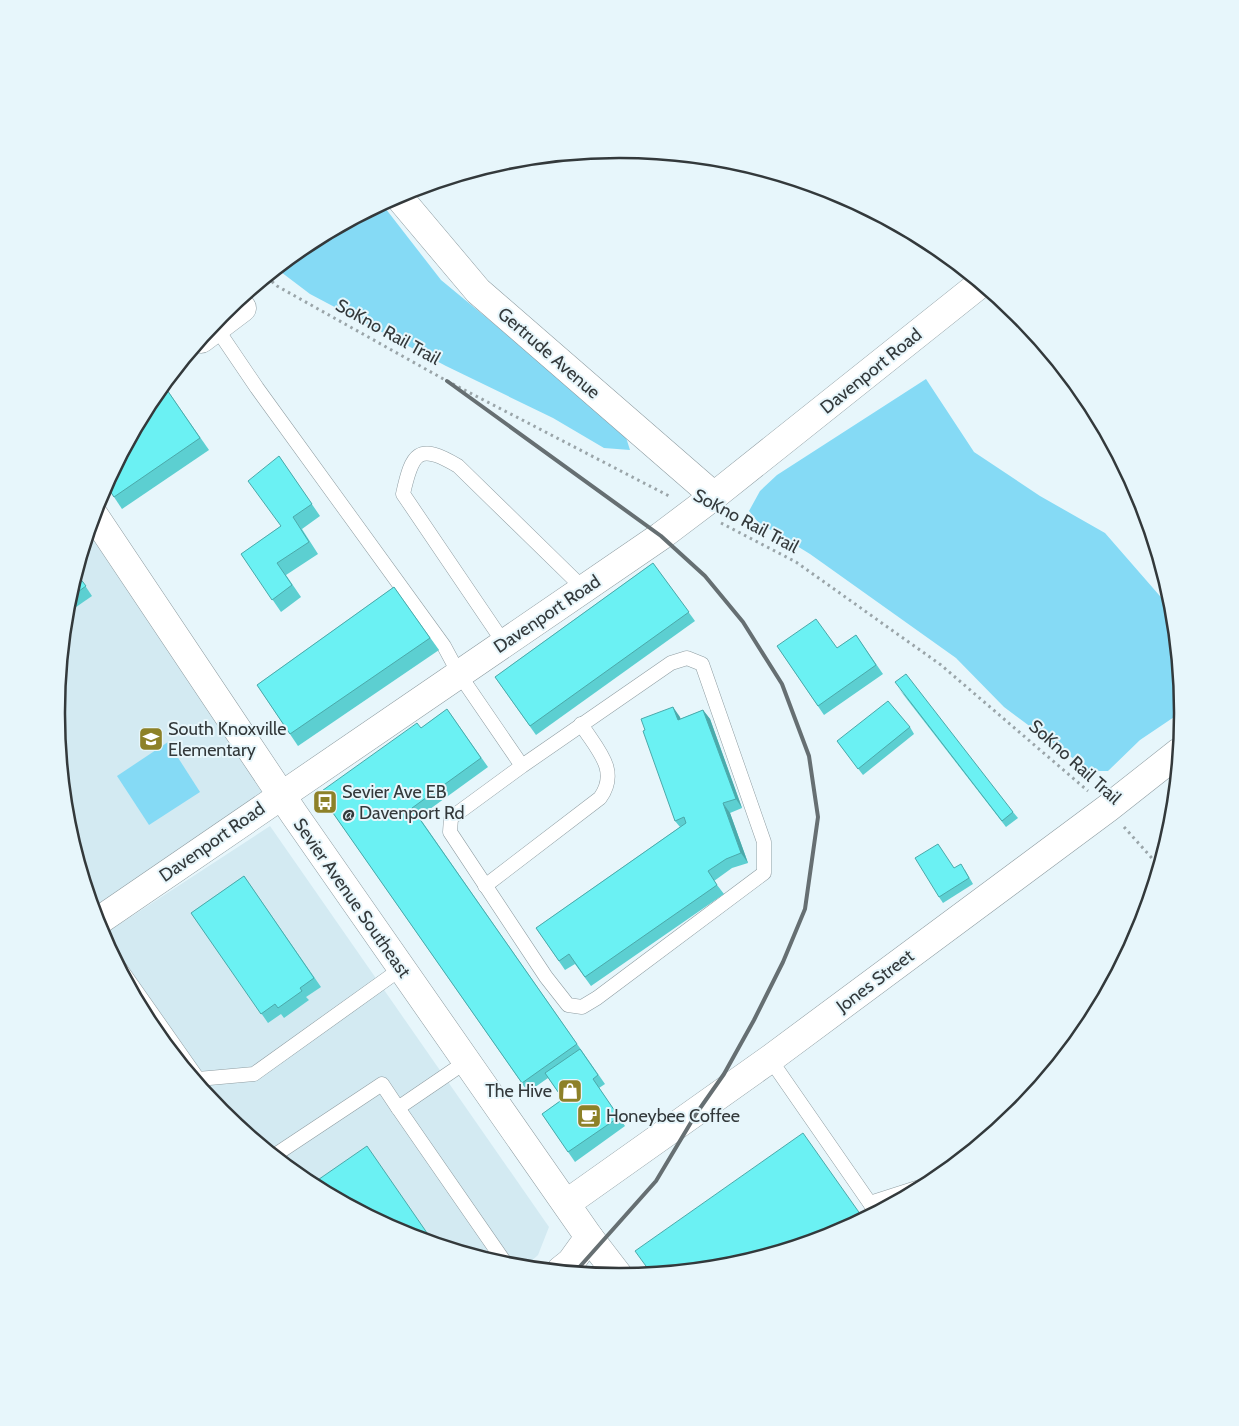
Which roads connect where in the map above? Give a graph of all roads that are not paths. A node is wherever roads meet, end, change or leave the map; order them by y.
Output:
1 (404, 203) edge
2 (975, 288) edge
3 (242, 308) dead end
4 (236, 313) edge
5 (212, 337) edge
6 (705, 503) junction
7 (99, 522) edge
8 (584, 589) junction
9 (504, 643) junction
10 (459, 674) junction
11 (581, 724) junction
12 (1172, 757) edge
13 (522, 766) junction
14 (280, 795) junction
15 (485, 886) junction
16 (104, 917) edge
17 (402, 968) junction
18 (770, 1059) junction
19 (467, 1060) junction
20 (203, 1079) edge
21 (398, 1108) junction
22 (281, 1152) edge
23 (567, 1203) junction
24 (872, 1206) edge
25 (589, 1237) junction
26 (499, 1254) edge
27 (568, 1265) edge
28 (612, 1268) edge

1 - 6 street, Gertrude Avenue
2 - 6 street, Davenport Road
3 - 4 street
5 - 10 lane
6 - 8 street, Davenport Road
7 - 14 street, Sevier Avenue Southeast
8 - 9 street, Davenport Road
8 - 9 lane
9 - 10 street, Davenport Road
10 - 13 lane
10 - 14 street, Davenport Road
11 - 13 lane
11 - 15 lane
11 - 15 lane
12 - 18 street, Jones Street
13 - 15 lane
14 - 16 street, Davenport Road
14 - 17 street, Sevier Avenue Southeast
17 - 19 street, Sevier Avenue Southeast
17 - 20 lane
18 - 23 street, Jones Street
18 - 24 lane
19 - 21 lane
19 - 23 street, Sevier Avenue Southeast
21 - 22 lane
21 - 26 lane
23 - 25 street, Sevier Avenue Southeast
25 - 27 street
25 - 28 street, Sevier Avenue Southeast

